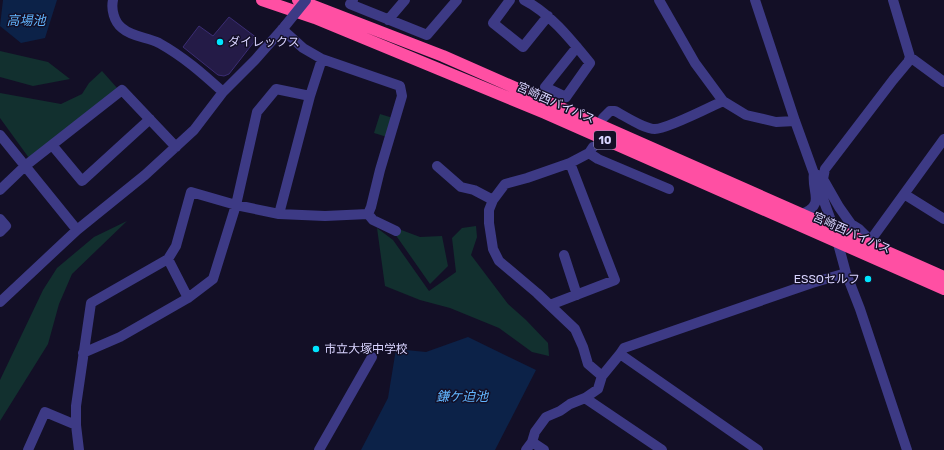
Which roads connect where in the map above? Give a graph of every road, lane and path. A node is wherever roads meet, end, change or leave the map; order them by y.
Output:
1 (113, 0) edge
2 (262, 0) edge
3 (298, 0) edge
4 (306, 0) edge
5 (353, 0) edge
6 (405, 0) edge
7 (457, 0) edge
8 (510, 0) edge
9 (659, 0) edge
10 (755, 0) edge
11 (893, 0) edge
12 (530, 1) edge
13 (548, 16) junction
14 (388, 20) junction
15 (283, 28) junction
16 (577, 47) junction
17 (910, 57) junction
18 (322, 59) junction
19 (944, 82) edge
20 (223, 92) junction
21 (310, 96) junction
22 (723, 101) junction
23 (603, 118) dead end
24 (150, 119) junction
25 (795, 121) junction
26 (0, 135) edge
27 (944, 139) edge
28 (52, 145) junction
29 (176, 147) junction
30 (570, 163) junction
31 (25, 166) junction
32 (437, 166) dead end
33 (818, 176) junction
34 (669, 189) dead end
35 (0, 190) edge
36 (904, 194) junction
37 (493, 200) junction
38 (236, 205) junction
39 (796, 212) junction
40 (279, 214) junction
41 (368, 214) junction
42 (0, 219) edge
43 (944, 219) edge
44 (834, 229) junction
45 (77, 230) junction
46 (396, 231) dead end
47 (0, 232) edge
48 (870, 241) junction
49 (837, 242) junction
50 (880, 248) junction
51 (564, 255) dead end
52 (168, 260) junction
53 (846, 273) junction
54 (944, 277) edge
55 (944, 290) edge
56 (577, 294) junction
57 (188, 298) junction
58 (0, 302) edge
59 (550, 305) junction
60 (83, 353) junction
61 (620, 354) junction
62 (372, 357) dead end
63 (602, 376) junction
64 (585, 398) junction
65 (76, 425) junction
66 (529, 446) edge
67 (28, 450) edge
68 (79, 450) edge
69 (318, 450) edge
70 (544, 450) edge
71 (662, 450) edge
72 (758, 450) edge
73 (907, 450) edge

1 - 20 street
2 - 49 highway, 宮崎西バイパス / 10
3 - 39 highway, 宮崎西バイパス / 10
4 - 15 street, bridge
5 - 14 street
6 - 14 street
7 - 14 street
8 - 13 street
9 - 22 street
10 - 25 street
11 - 17 street
12 - 13 street
13 - 16 street
15 - 18 street
15 - 20 street
16 - 16 street
17 - 19 street
17 - 33 street
18 - 21 street
18 - 41 street
20 - 29 street
21 - 38 street
21 - 40 street
22 - 23 street
22 - 25 street
24 - 28 street
24 - 28 street
24 - 29 street
25 - 33 street
26 - 31 street
27 - 36 street
28 - 31 street
29 - 45 street
30 - 34 street
30 - 37 street
30 - 56 street
31 - 35 street
31 - 45 street
32 - 37 street
33 - 39 street
33 - 44 street
33 - 48 street
36 - 43 street
36 - 48 street
37 - 59 street
38 - 40 street
38 - 52 street
38 - 57 street
39 - 44 highway, 宮崎西バイパス / 10
40 - 41 street
41 - 46 street
42 - 47 street
44 - 49 street
44 - 50 highway, 宮崎西バイパス / 10
45 - 58 street
48 - 50 street
49 - 53 street
49 - 55 highway, 宮崎西バイパス / 10
50 - 54 highway, 宮崎西バイパス / 10
51 - 56 street
52 - 57 street
52 - 60 street
53 - 61 street
53 - 73 street
56 - 59 street
57 - 60 street
59 - 63 street
60 - 65 street
61 - 63 street
61 - 72 street
62 - 69 street
63 - 64 street
64 - 66 street
64 - 71 street
65 - 67 street
65 - 68 street
66 - 70 street

